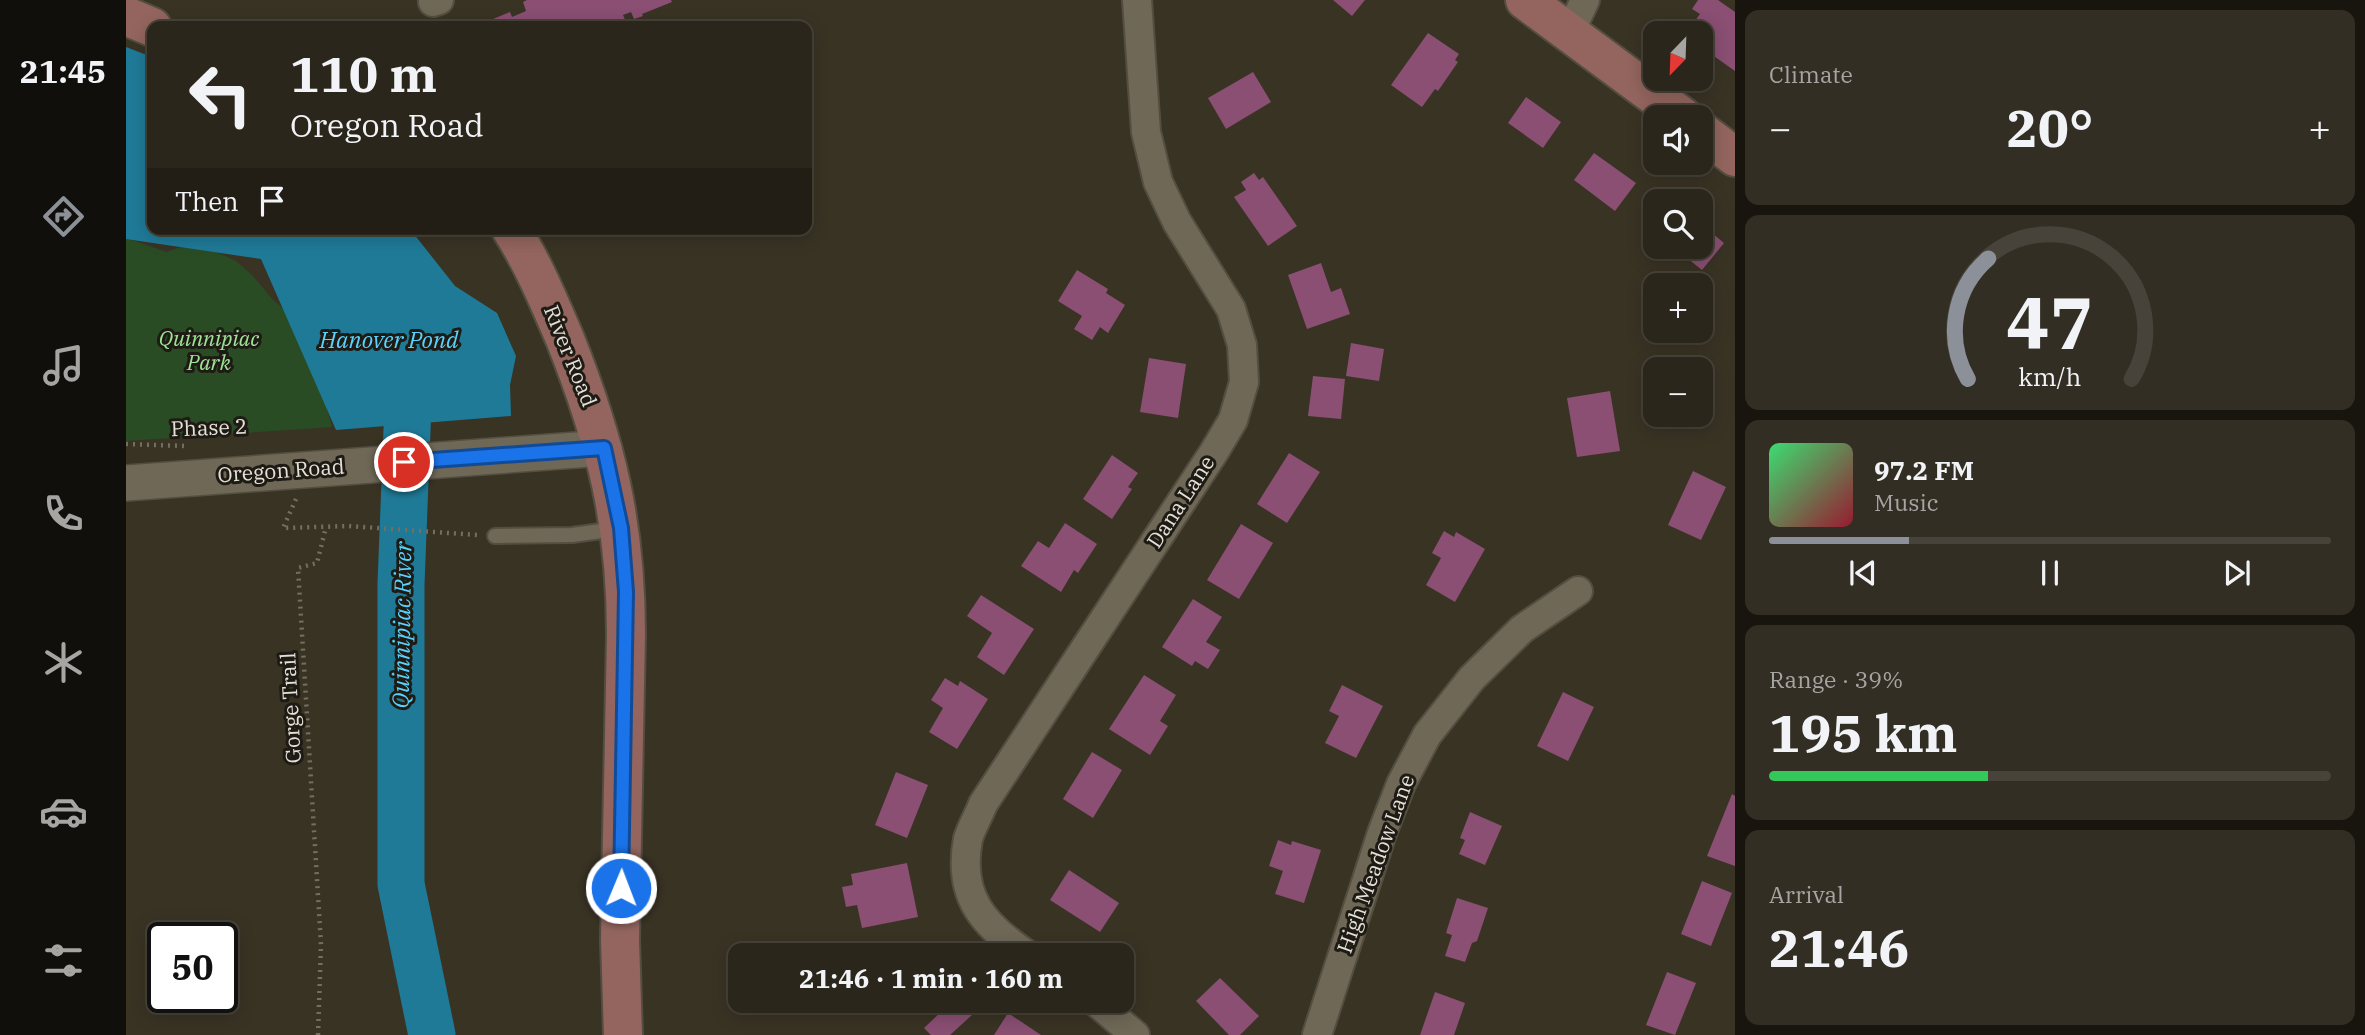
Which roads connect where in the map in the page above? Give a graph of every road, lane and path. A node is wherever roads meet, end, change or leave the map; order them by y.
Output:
1 (1137, 0) edge
2 (1525, 0) edge
3 (126, 16) edge
4 (1578, 16) edge
5 (147, 25) edge
6 (1671, 105) edge
7 (1713, 140) edge
8 (1735, 156) edge
9 (514, 235) edge
10 (126, 444) edge
11 (192, 446) dead end
12 (604, 448) junction
13 (126, 483) edge
14 (296, 484) junction
15 (326, 527) junction
16 (621, 528) junction
17 (457, 534) dead end
18 (495, 536) dead end
19 (1578, 590) dead end
20 (1010, 943) edge
21 (1109, 1013) edge
22 (318, 1035) edge
23 (623, 1035) edge
24 (1135, 1035) edge
25 (1317, 1035) edge

1 - 20 street, Dana Lane
2 - 4 main road
3 - 5 main road
4 - 6 main road
7 - 8 main road
9 - 12 main road, River Road
10 - 11 path, Phase 2
12 - 14 street, Oregon Road
12 - 16 main road, River Road
13 - 14 street, Oregon Road
14 - 15 path
15 - 17 path
15 - 22 path, Gorge Trail
16 - 18 lane
16 - 23 main road, River Road
19 - 25 street, High Meadow Lane
21 - 24 street

